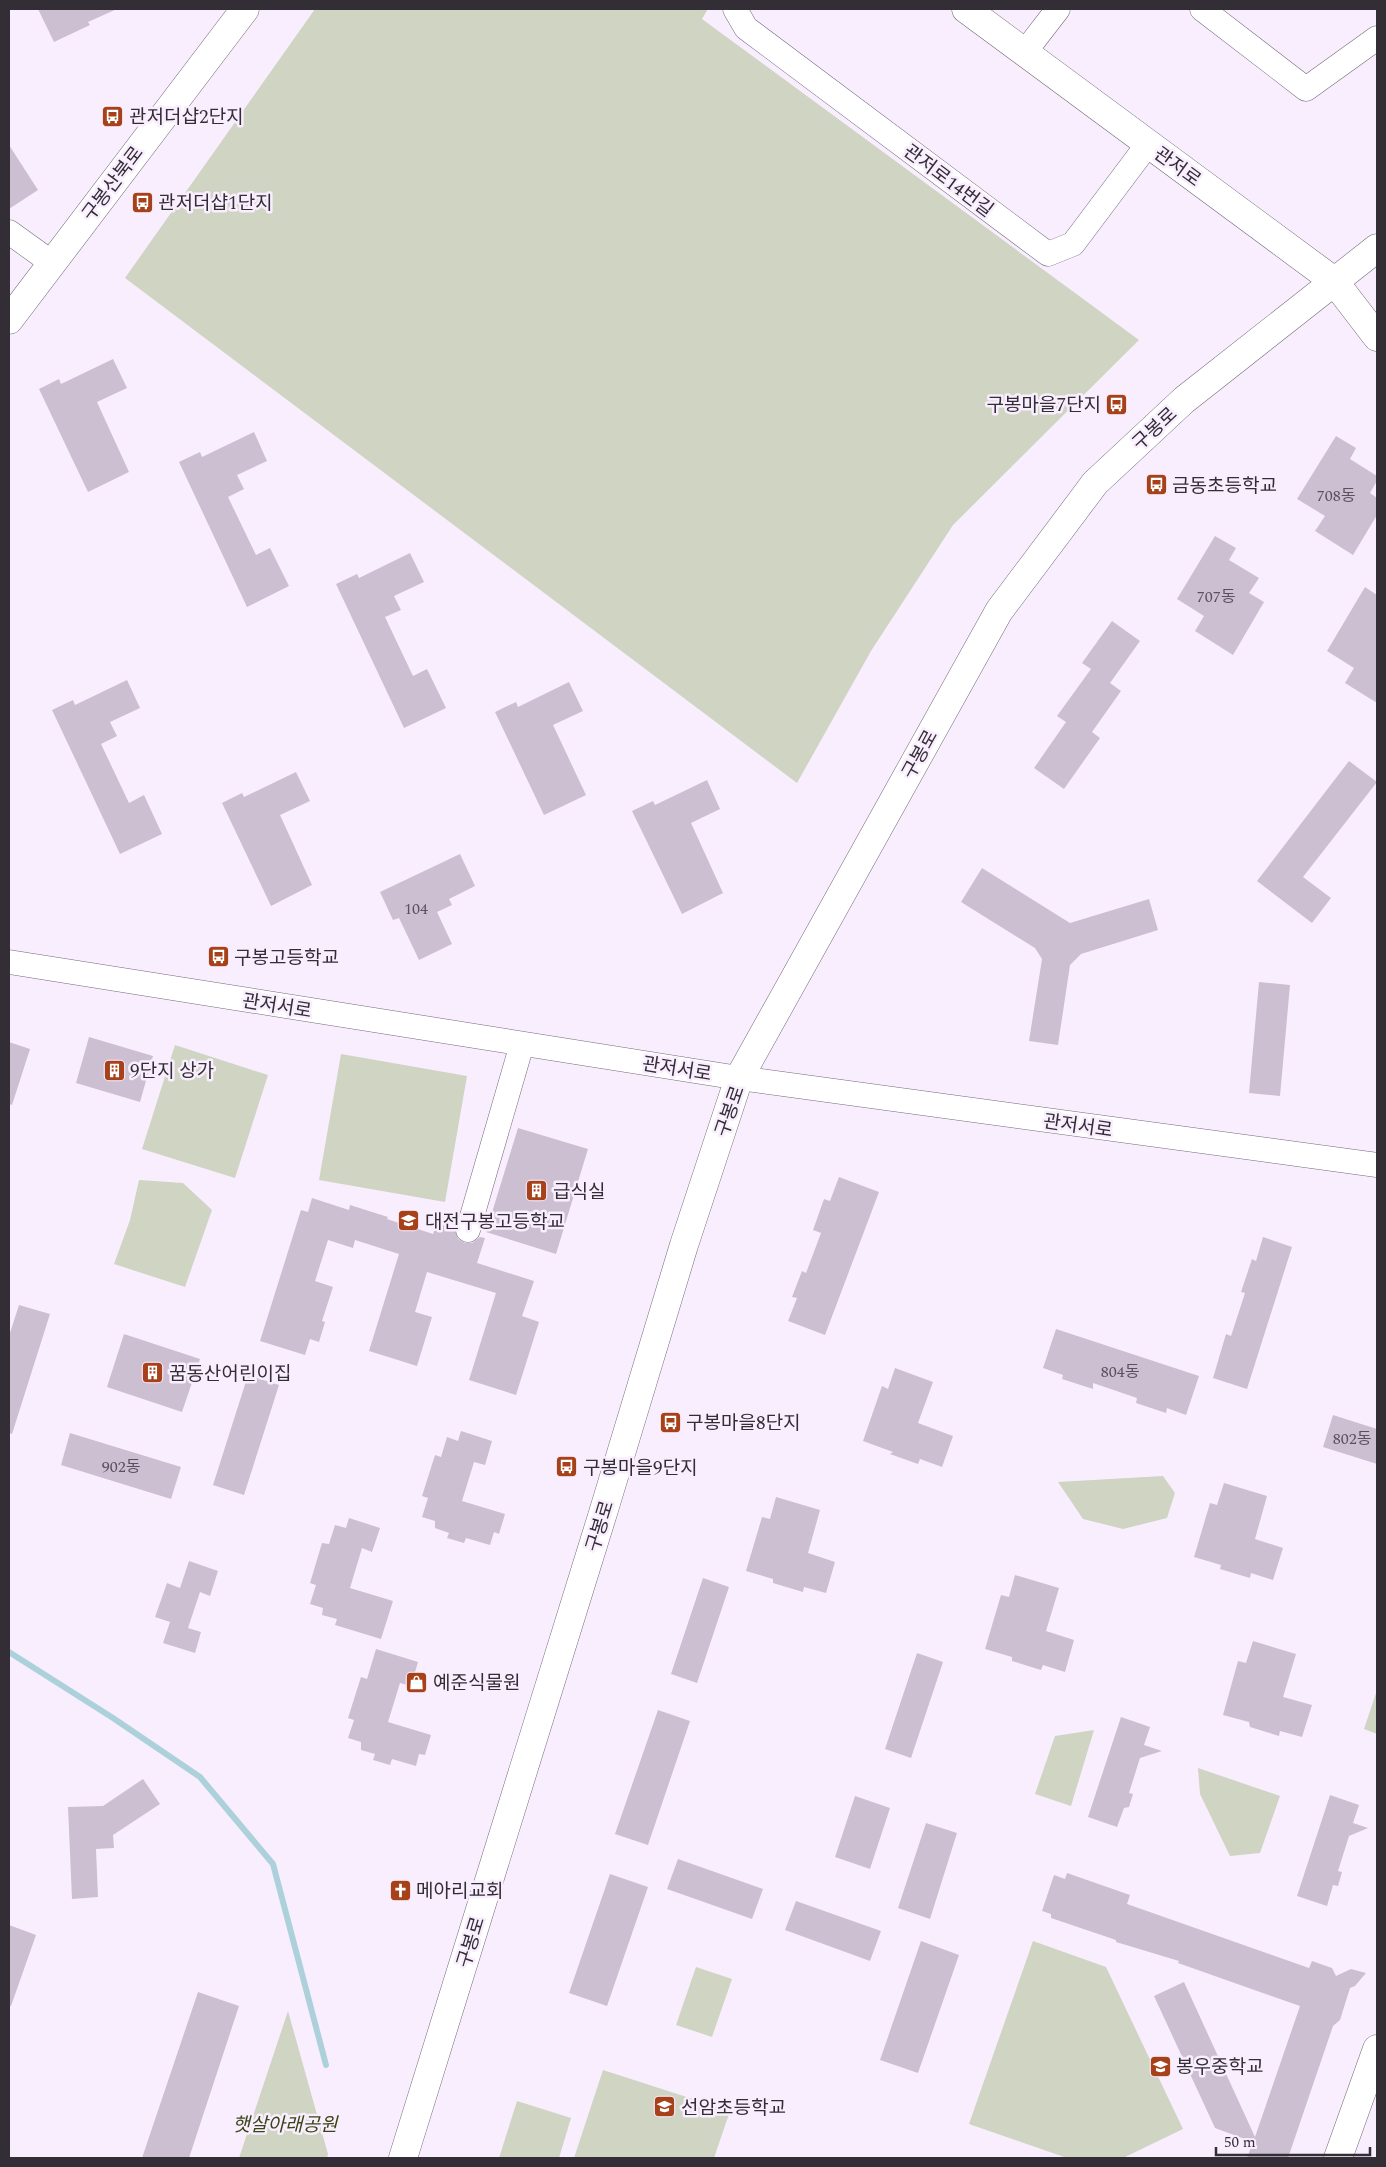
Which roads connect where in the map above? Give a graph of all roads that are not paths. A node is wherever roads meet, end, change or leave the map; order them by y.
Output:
1 (245, 9) edge
2 (735, 9) edge
3 (966, 9) edge
4 (1058, 9) edge
5 (1202, 9) edge
6 (1377, 38) edge
7 (1024, 53) junction
8 (1148, 144) junction
9 (9, 232) edge
10 (1377, 248) edge
11 (52, 263) junction
12 (1334, 281) junction
13 (9, 320) edge
14 (1377, 337) edge
15 (9, 962) edge
16 (522, 1044) junction
17 (740, 1078) junction
18 (1377, 1165) edge
19 (468, 1230) dead end
20 (1377, 2049) edge
21 (403, 2158) edge
22 (1338, 2158) edge

1 - 11 street, 구봉산북로
2 - 8 street, 관저로14번길
3 - 7 street, 관저로
4 - 7 street
5 - 6 street
7 - 8 street, 관저로
8 - 12 street, 관저로
9 - 11 street
10 - 12 street, 구봉로
11 - 13 street, 구봉산북로
12 - 14 street, 관저로
12 - 17 street, 구봉로
15 - 16 street, 관저서로
16 - 17 street, 관저서로
16 - 19 street
17 - 18 street, 관저서로
17 - 21 street, 구봉로
20 - 22 street

